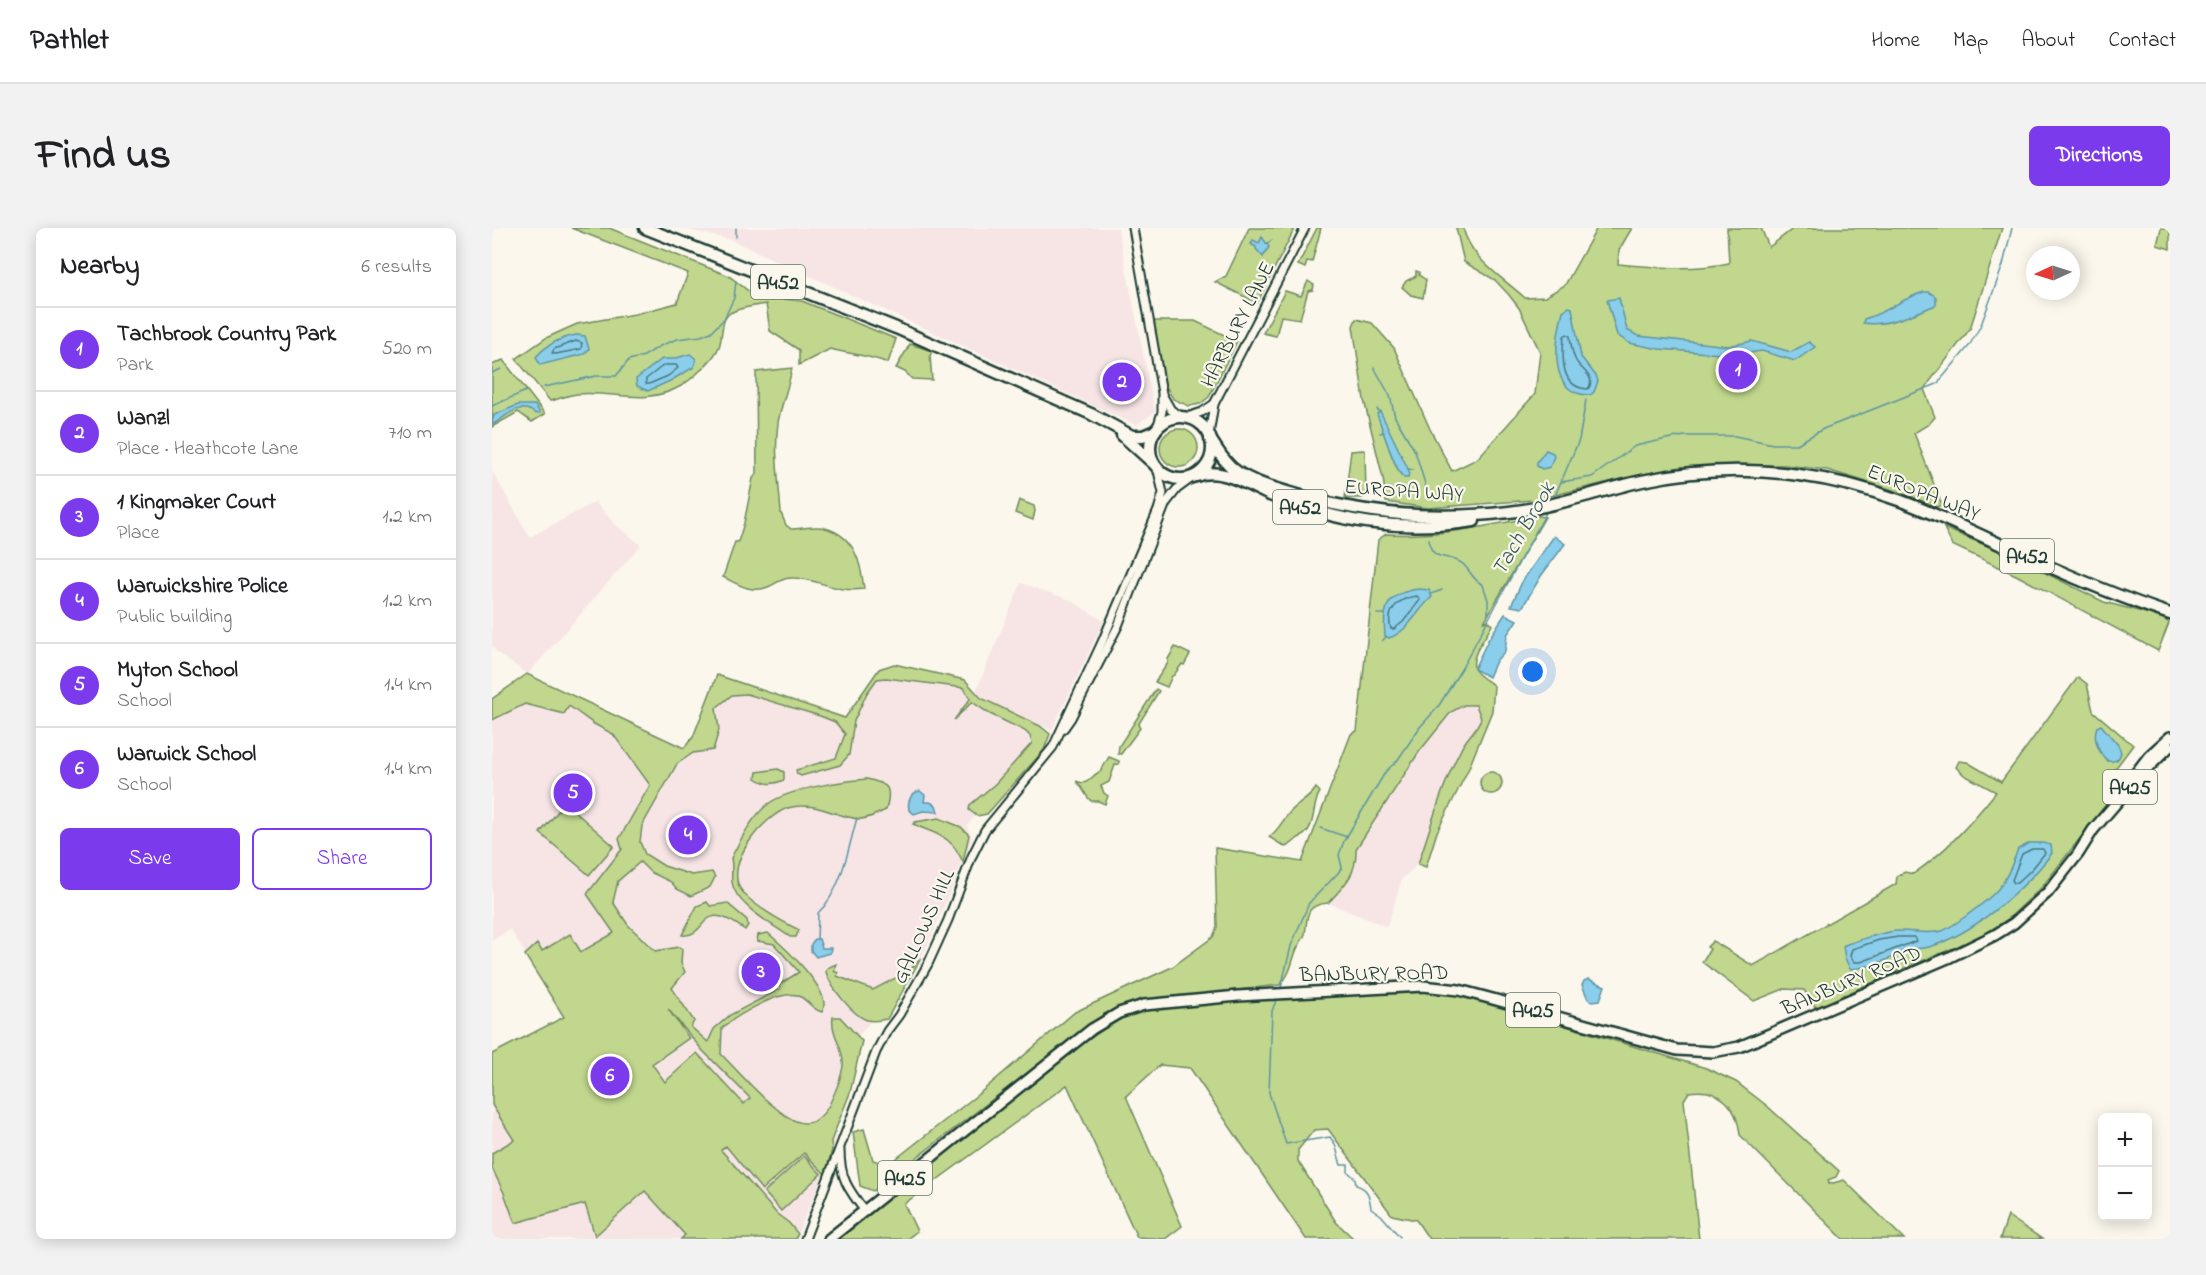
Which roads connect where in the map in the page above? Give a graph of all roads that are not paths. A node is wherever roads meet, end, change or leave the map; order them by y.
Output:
1 (639, 228) edge
2 (645, 228) edge
3 (1132, 228) edge
4 (1305, 228) edge
5 (686, 244) junction
6 (1162, 393) junction
7 (1214, 404) junction
8 (1083, 412) junction
9 (1185, 417) junction
10 (1156, 430) junction
11 (1210, 437) junction
12 (1157, 468) junction
13 (1194, 477) junction
14 (1279, 490) junction
15 (1370, 511) junction
16 (1509, 512) junction
17 (1485, 519) junction
18 (1376, 524) junction
19 (2170, 614) edge
20 (1060, 732) junction
21 (2170, 737) edge
22 (2170, 746) edge
23 (2093, 830) junction
24 (840, 1147) junction
25 (843, 1178) junction
26 (826, 1184) junction
27 (864, 1210) junction
28 (805, 1239) edge
29 (829, 1239) edge

1 - 5 highway, A452
2 - 5 highway, A452
3 - 6 street
4 - 7 street, HARBURY LANE
5 - 8 highway, A452
6 - 9 street
6 - 10 street
7 - 9 street, HARBURY LANE
7 - 11 street, HARBURY LANE
8 - 10 highway, A452
8 - 12 highway, A452
9 - 10 highway
9 - 11 highway
10 - 12 highway
11 - 13 highway
11 - 14 highway, EUROPA WAY / A452
12 - 13 highway
12 - 20 street, GALLOWS HILL
13 - 18 highway, EUROPA WAY / A452
13 - 20 street, GALLOWS HILL
14 - 15 highway, EUROPA WAY / A452
14 - 18 highway
15 - 16 highway, EUROPA WAY / A452
15 - 17 highway
16 - 17 highway, EUROPA WAY / A452
16 - 19 highway, EUROPA WAY / A452
17 - 18 highway, EUROPA WAY / A452
20 - 24 street, GALLOWS HILL
21 - 23 main road
22 - 23 main road, BANBURY ROAD / A425
23 - 27 main road, BANBURY ROAD / A425
24 - 25 street, GALLOWS HILL
24 - 26 street, GALLOWS HILL
25 - 26 street
25 - 27 street, GALLOWS HILL
26 - 28 street, GALLOWS HILL
27 - 29 main road, BANBURY ROAD / A425

